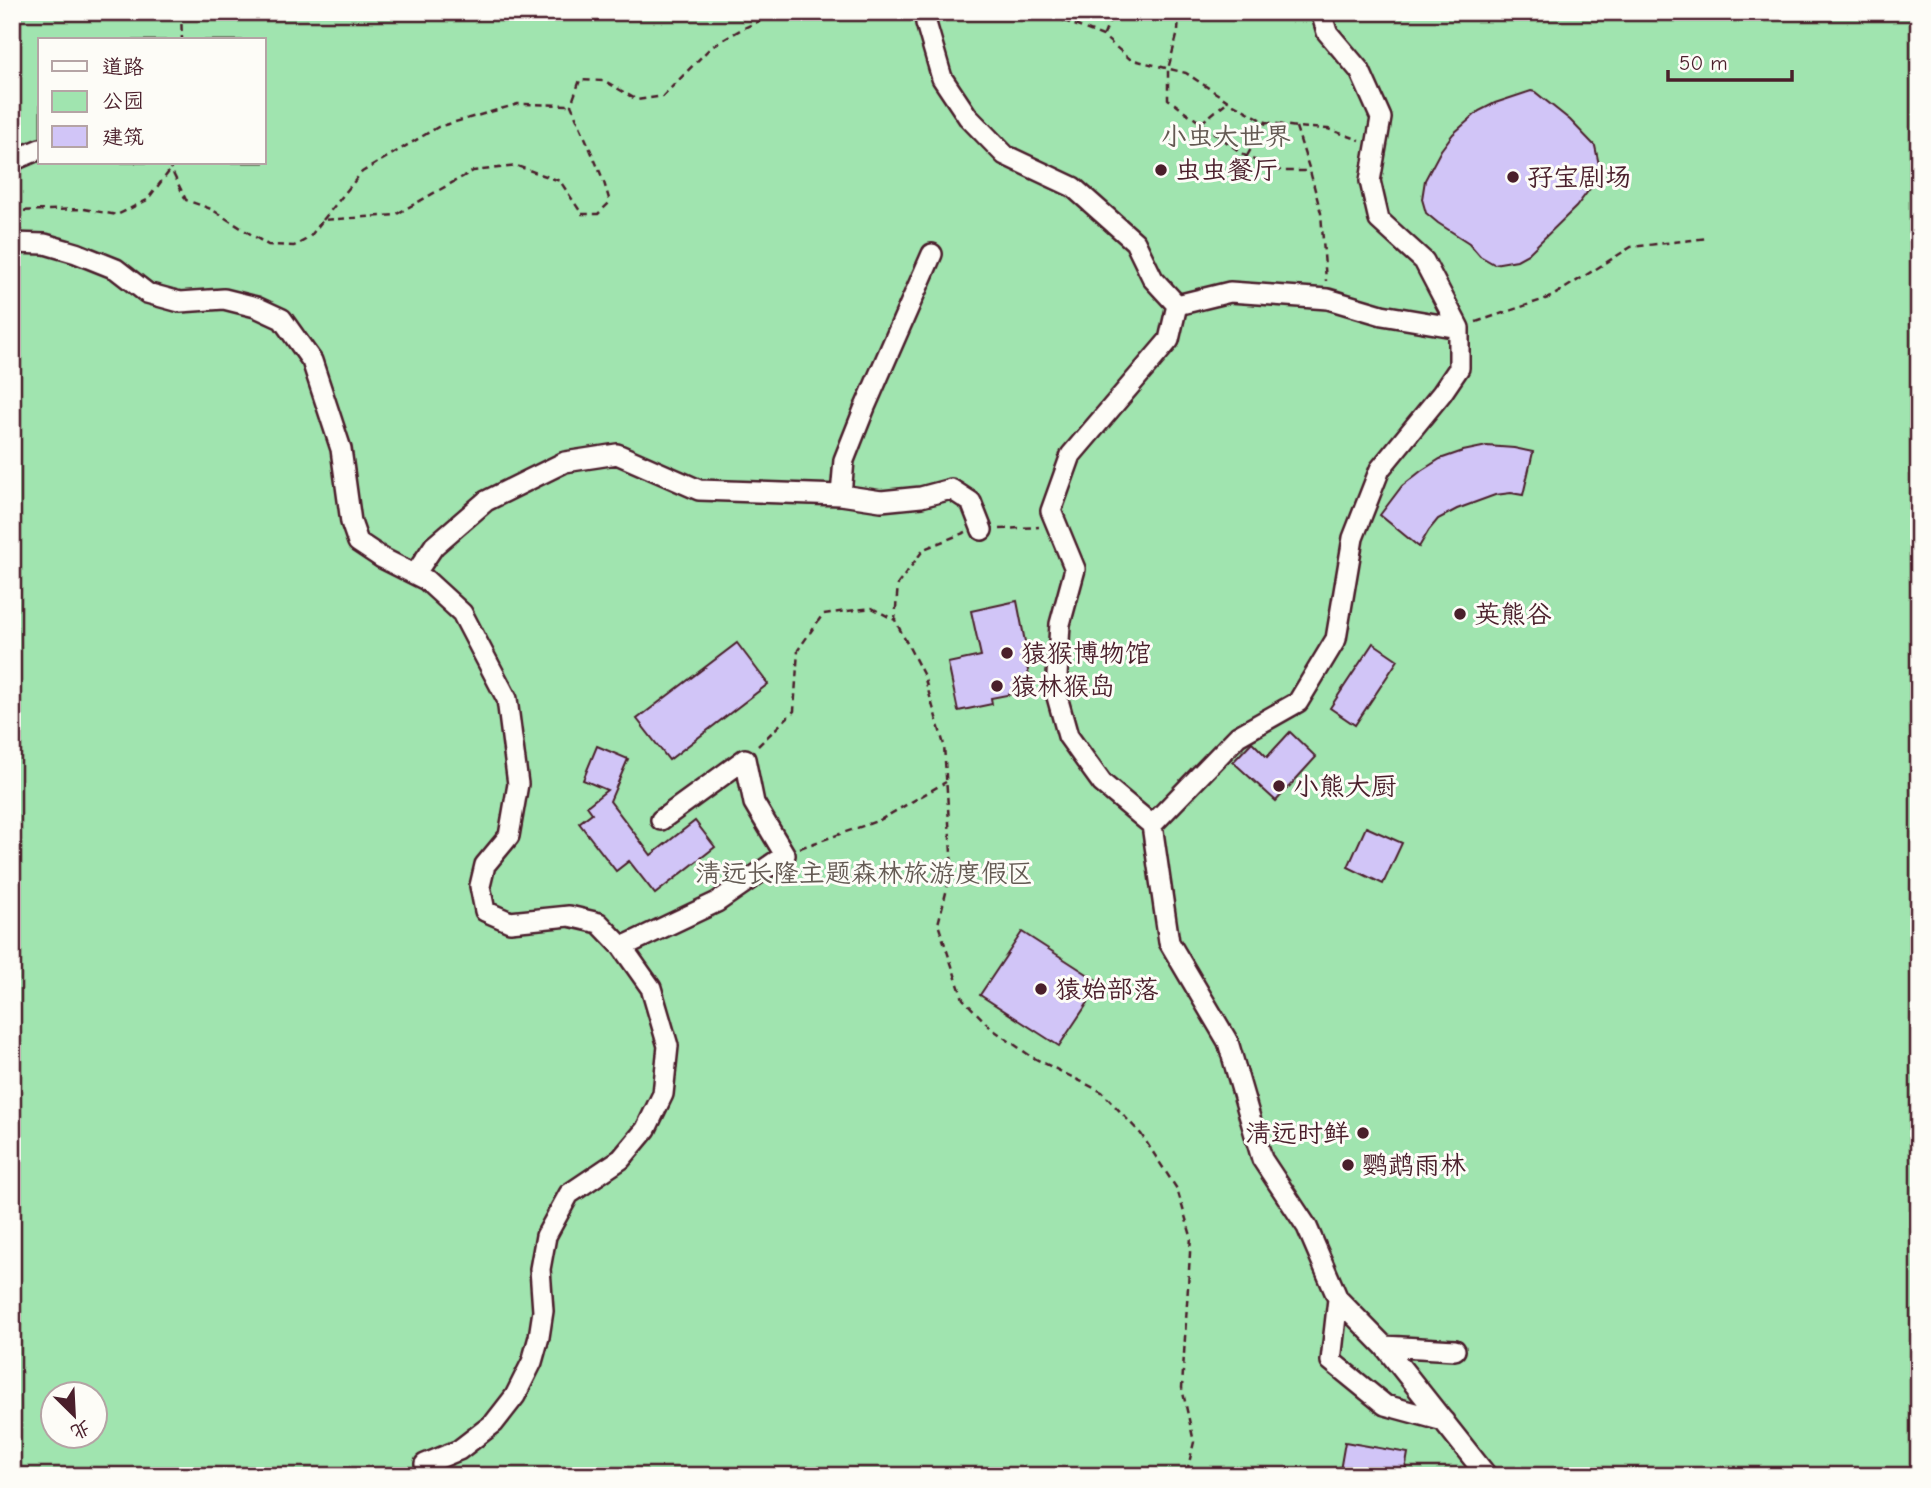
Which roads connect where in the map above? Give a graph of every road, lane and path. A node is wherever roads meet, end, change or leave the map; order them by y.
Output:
1 (181, 12) edge
2 (779, 12) edge
3 (926, 12) edge
4 (1041, 12) edge
5 (1113, 12) edge
6 (1179, 12) edge
7 (1321, 12) edge
8 (1103, 36) junction
9 (182, 38) edge
10 (1168, 69) junction
11 (1228, 101) junction
12 (571, 105) junction
13 (1266, 122) junction
14 (1201, 123) junction
15 (1296, 127) junction
16 (1376, 146) junction
17 (38, 150) edge
18 (1247, 157) junction
19 (12, 161) edge
20 (168, 164) edge
21 (171, 169) junction
22 (1310, 171) junction
23 (12, 211) edge
24 (323, 220) junction
25 (1709, 238) dead end
26 (12, 243) edge
27 (932, 254) dead end
28 (1328, 299) junction
29 (1177, 305) junction
30 (1460, 328) junction
31 (841, 495) junction
32 (1057, 526) junction
33 (982, 530) junction
34 (415, 574) junction
35 (895, 620) junction
36 (745, 759) junction
37 (946, 782) junction
38 (662, 820) dead end
39 (1152, 825) junction
40 (785, 855) junction
41 (622, 947) junction
42 (1338, 1299) junction
43 (1384, 1346) junction
44 (1455, 1350) dead end
45 (1444, 1422) junction
46 (425, 1464) dead end
47 (1186, 1476) edge
48 (1488, 1476) edge

1 - 9 path
2 - 12 path
3 - 29 street
4 - 8 path
5 - 8 path
6 - 10 path
7 - 16 street
8 - 10 path
10 - 11 path
10 - 14 path
11 - 13 path
11 - 14 path
12 - 24 path
12 - 24 path
13 - 15 path
13 - 18 path
14 - 18 path
15 - 16 path
15 - 22 path
16 - 30 street
17 - 19 street
18 - 22 path
20 - 21 path
21 - 23 path
21 - 24 path
22 - 28 path
25 - 30 path
26 - 34 street
27 - 31 street
28 - 29 street
28 - 30 street
29 - 32 street
30 - 39 street
31 - 33 street
31 - 34 street
32 - 33 path
32 - 39 street
33 - 35 path
34 - 41 street
35 - 36 path
35 - 37 path
36 - 38 street
36 - 40 street
37 - 40 path
37 - 47 path
39 - 42 street
40 - 41 street
41 - 46 street
42 - 43 street
42 - 45 street
43 - 44 street
43 - 45 street
45 - 48 street

